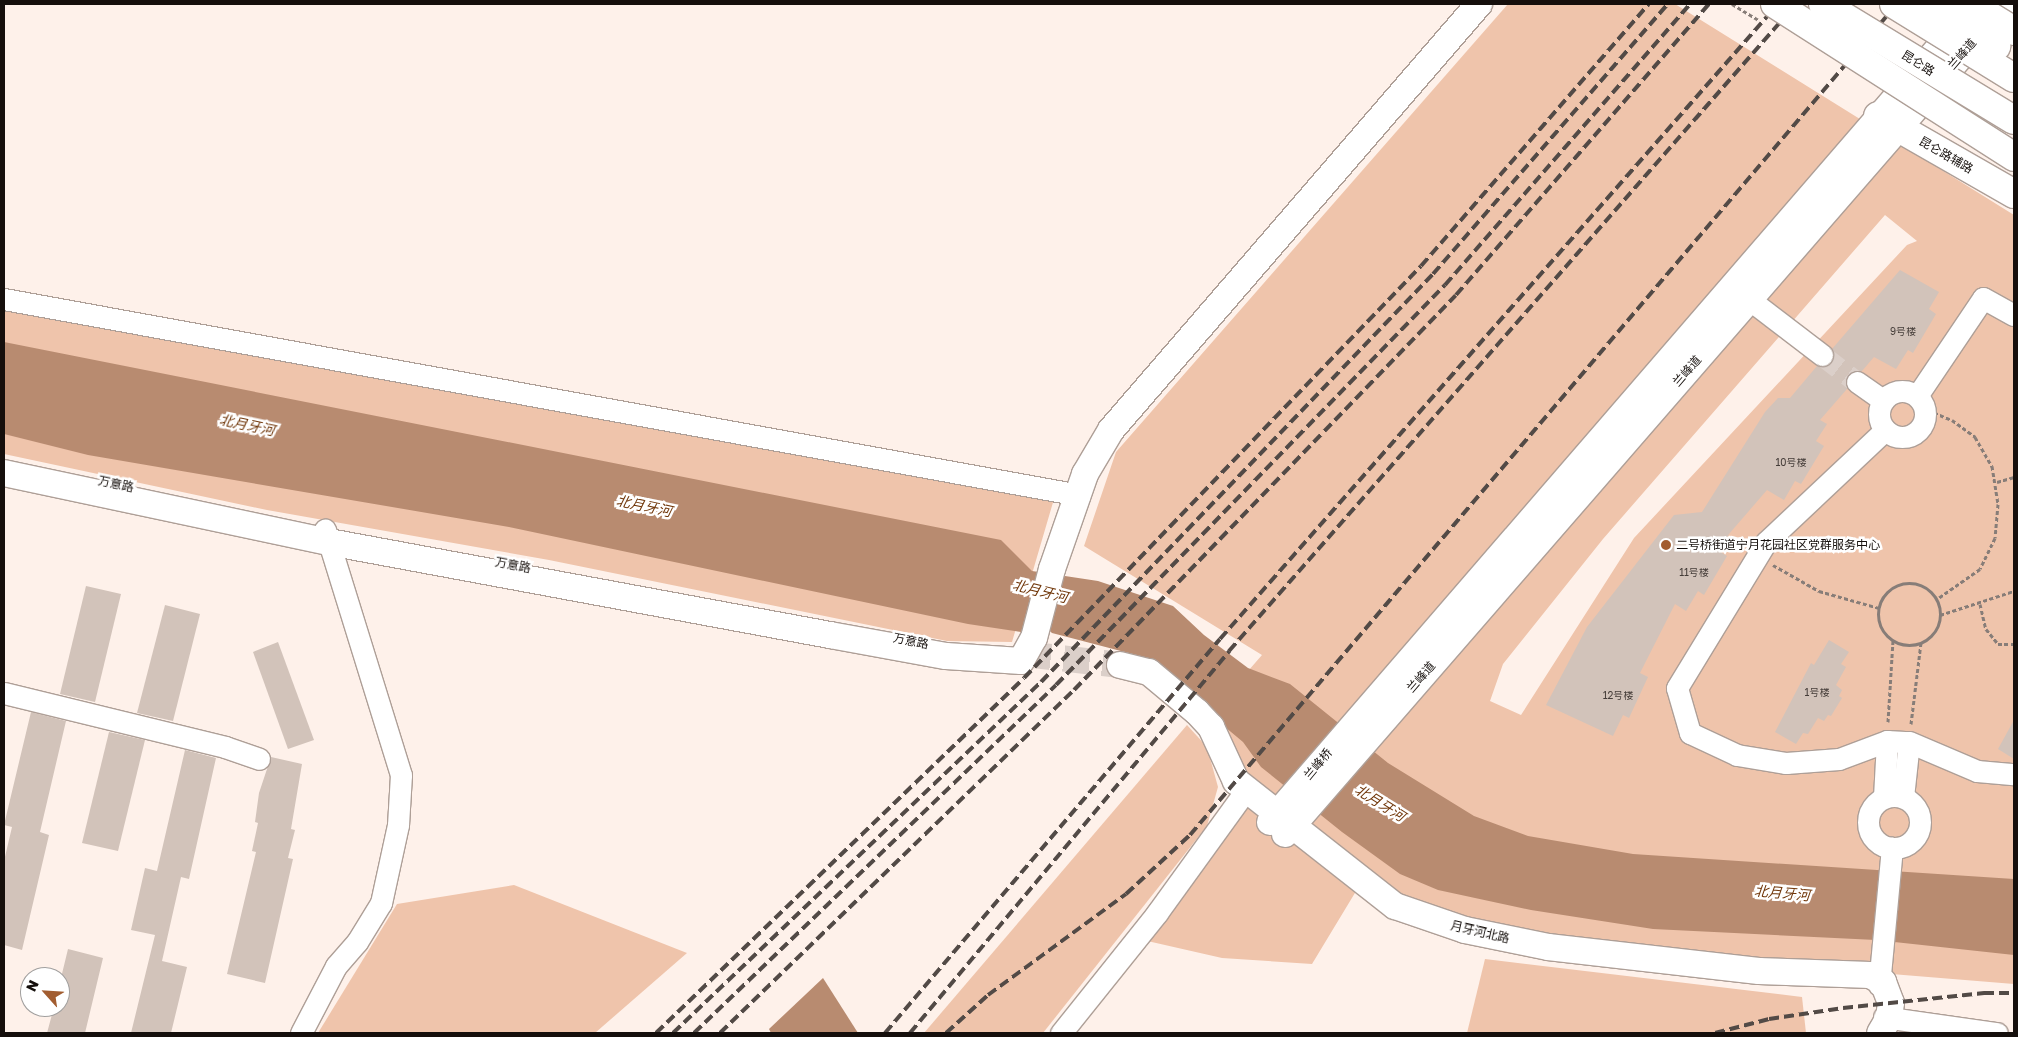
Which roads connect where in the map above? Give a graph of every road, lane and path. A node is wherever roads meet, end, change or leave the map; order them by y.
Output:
1 (1479, 4) edge
2 (1775, 4) edge
3 (1788, 4) edge
4 (1823, 4) edge
5 (1894, 4) edge
6 (1932, 4) edge
7 (1970, 4) edge
8 (1977, 4) edge
9 (2006, 4) edge
10 (2014, 30) edge
11 (2014, 58) edge
12 (1938, 75) junction
13 (2014, 78) edge
14 (2014, 120) edge
15 (1888, 122) junction
16 (2014, 157) edge
17 (2014, 194) edge
18 (1741, 293) junction
19 (4, 299) edge
20 (2014, 315) edge
21 (1822, 354) tunnel mouth
22 (1858, 382) tunnel mouth
23 (1883, 400) junction
24 (1921, 403) junction
25 (1885, 430) junction
26 (4, 465) edge
27 (2014, 477) edge
28 (1997, 482) junction
29 (1079, 495) junction
30 (327, 535) junction
31 (1757, 556) junction
32 (2014, 592) edge
33 (1937, 599) junction
34 (1980, 604) junction
35 (1879, 608) junction
36 (1940, 615) junction
37 (1893, 640) junction
38 (1921, 642) junction
39 (2014, 644) edge
40 (1158, 688) dead end
41 (4, 693) edge
42 (1192, 716) dead end
43 (1360, 731) joint
44 (1887, 741) junction
45 (1909, 742) junction
46 (259, 759) dead end
47 (2014, 774) edge
48 (1243, 794) junction
49 (1893, 797) junction
50 (1284, 820) junction
51 (1891, 857) junction
52 (1880, 982) junction
53 (1882, 1025) edge
54 (301, 1033) edge
55 (1061, 1033) edge
56 (1997, 1033) edge

1 - 29 street
2 - 16 main road, bridge
3 - 12 main road, bridge
4 - 12 main road, 昆仑路, bridge
5 - 13 main road, bridge
6 - 11 main road, bridge
7 - 10 main road, bridge
8 - 15 street, 兰峰道
9 - 15 street, 兰峰道
12 - 14 main road, 昆仑路, bridge
15 - 17 main road, 昆仑路辅路
15 - 18 street, 兰峰道
18 - 21 street
18 - 43 street, 兰峰道
19 - 29 street
20 - 24 street
22 - 23 street
23 - 24 street
23 - 25 street
24 - 25 street
24 - 28 path
25 - 31 street
26 - 30 street, 万意路
27 - 28 path
28 - 33 path
29 - 30 street, 万意路
30 - 54 street
31 - 35 path
31 - 44 street
32 - 34 path
33 - 35 path
33 - 36 path
34 - 36 path
34 - 39 path
35 - 37 path
36 - 38 path
37 - 38 path
37 - 44 path
38 - 45 path
40 - 48 street, 月牙河北路
41 - 46 street
42 - 48 street, 月牙河北路
43 - 50 street, 兰峰桥
44 - 45 street
44 - 49 street
45 - 47 street
45 - 49 street
48 - 50 street, 月牙河北路
48 - 55 street
49 - 51 street
49 - 51 street
50 - 52 street, 月牙河北路
51 - 52 street
52 - 53 street
53 - 56 street

